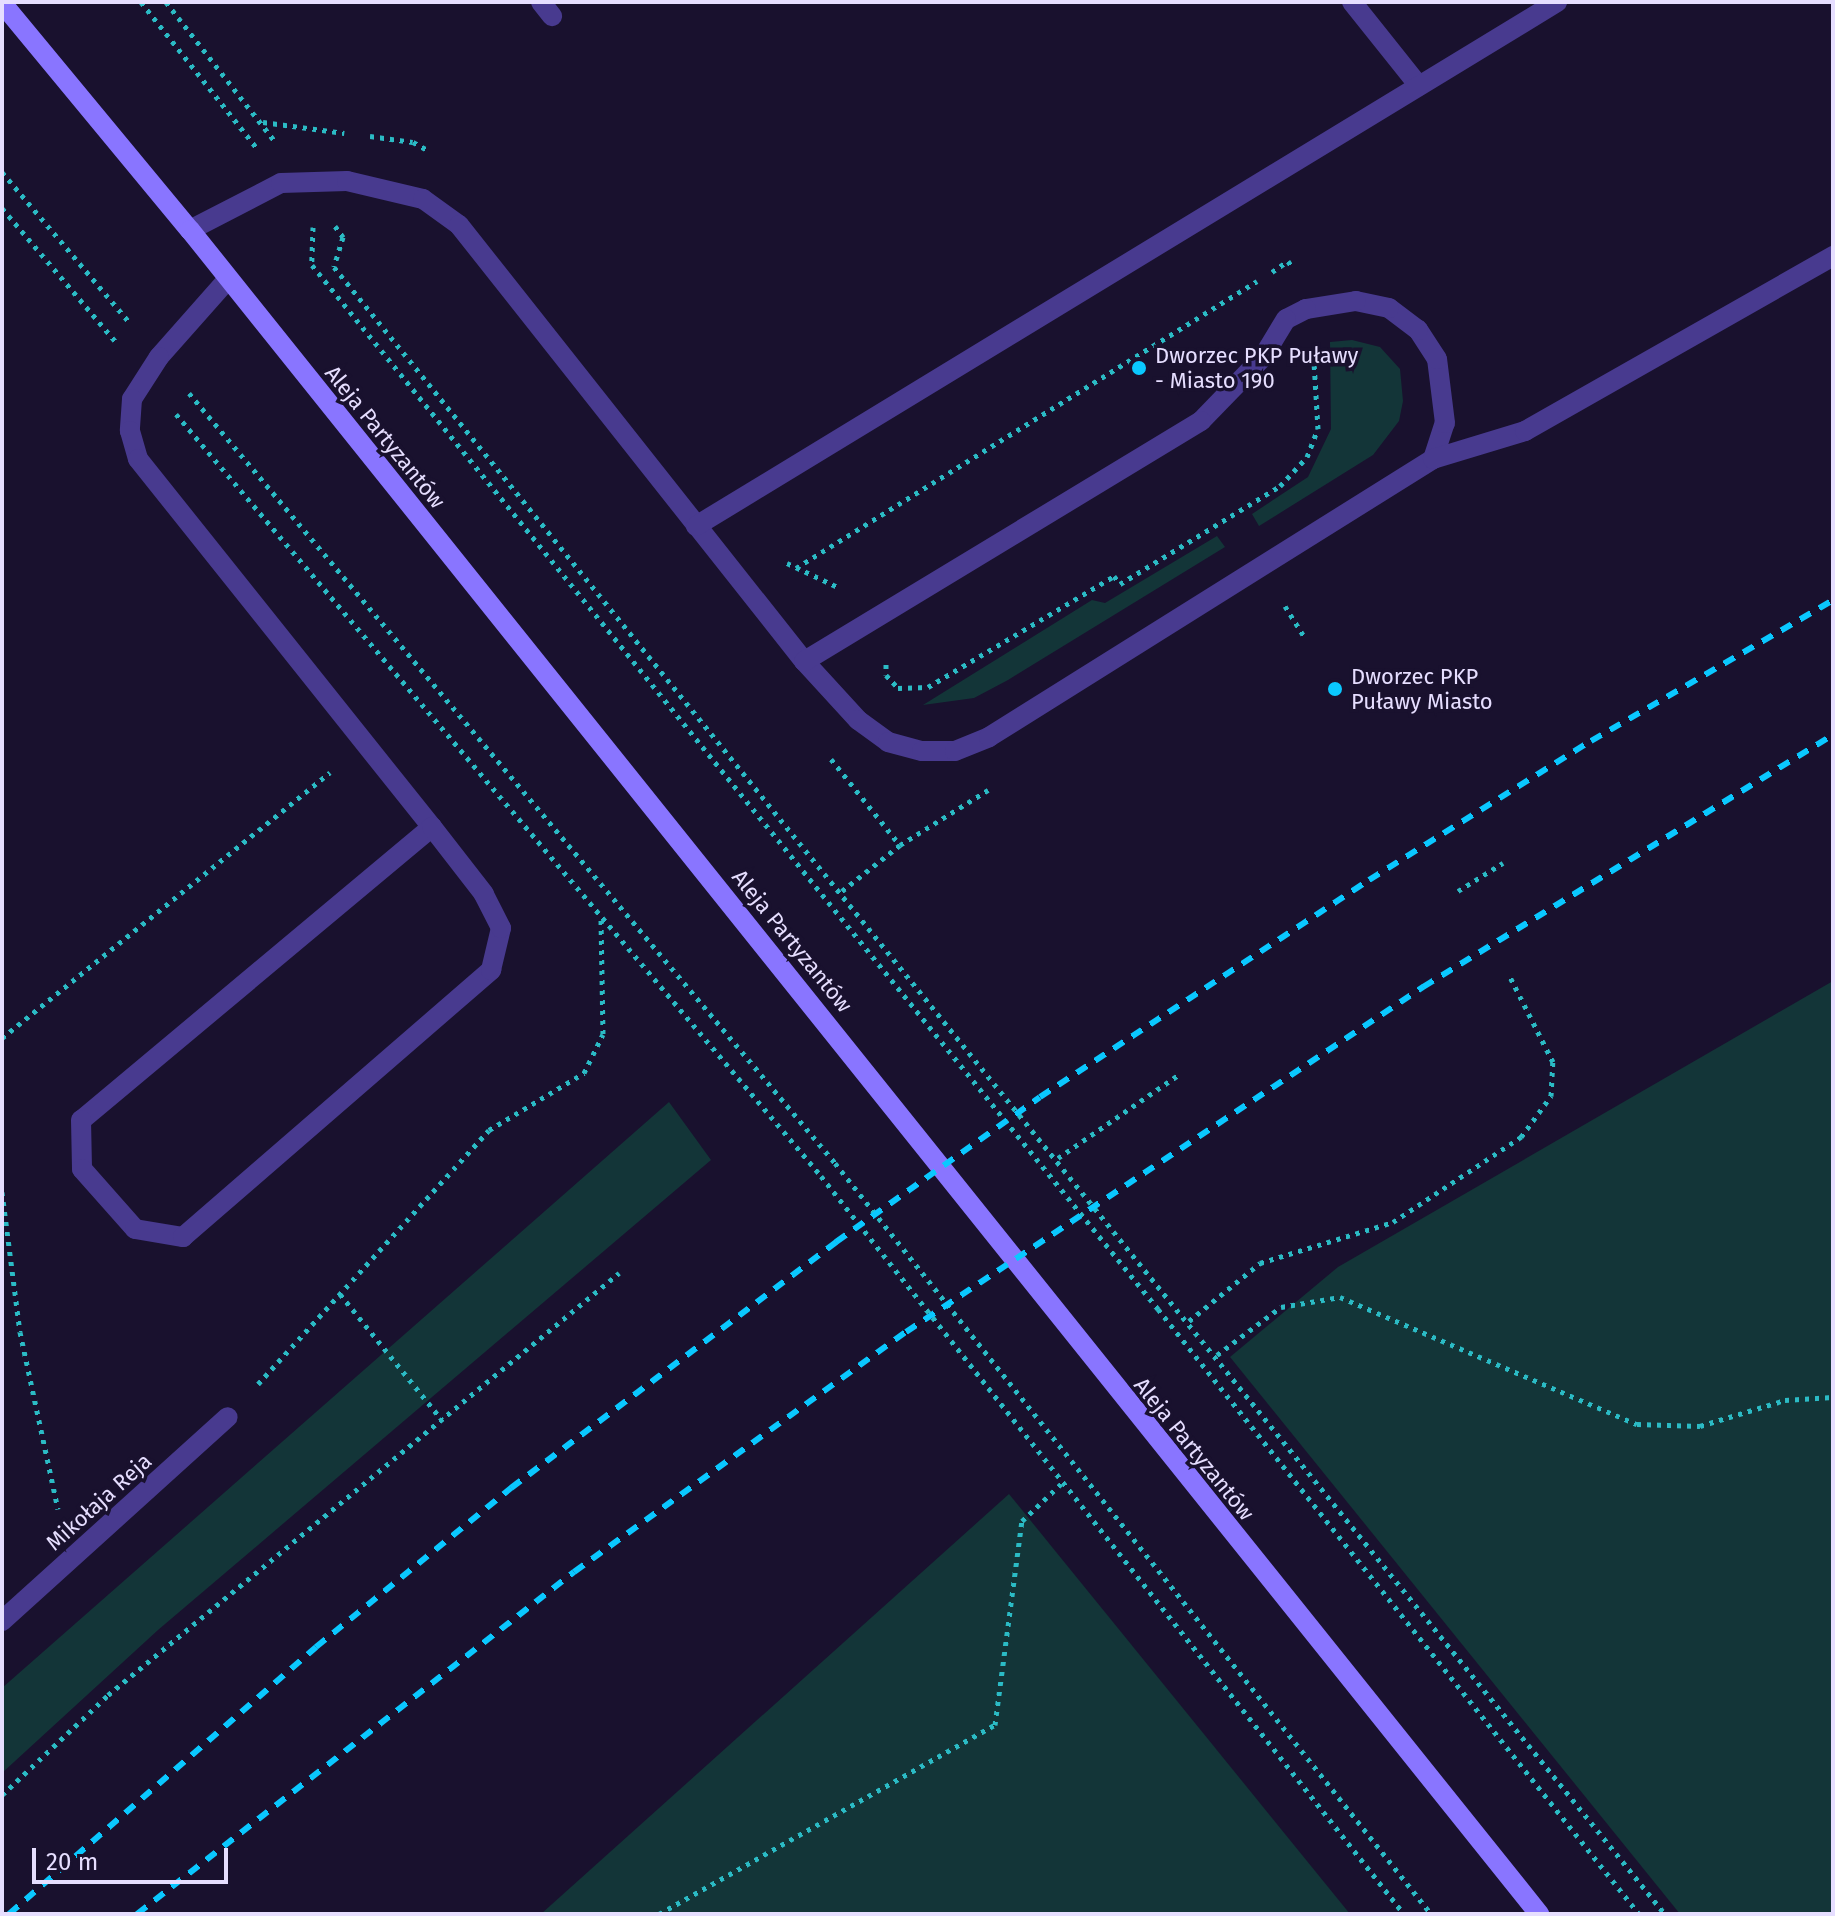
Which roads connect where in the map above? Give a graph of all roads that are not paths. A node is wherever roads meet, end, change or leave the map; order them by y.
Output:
1 (1352, 2) edge
2 (1557, 2) edge
3 (2, 3) edge
4 (1419, 86) junction
5 (190, 230) junction
6 (1833, 256) edge
7 (228, 279) junction
8 (1433, 459) junction
9 (696, 526) junction
10 (804, 661) junction
11 (432, 827) junction
12 (228, 1417) road end
13 (2, 1621) edge
14 (1539, 1914) edge

1 - 4 street
2 - 4 street
3 - 5 main road, Aleja Partyzantów
4 - 9 street
5 - 7 main road, Aleja Partyzantów
5 - 9 street
6 - 8 street
7 - 11 street
7 - 14 main road, Aleja Partyzantów
8 - 10 street
8 - 10 street
9 - 10 street
11 - 11 street
12 - 13 street, Mikołaja Reja

